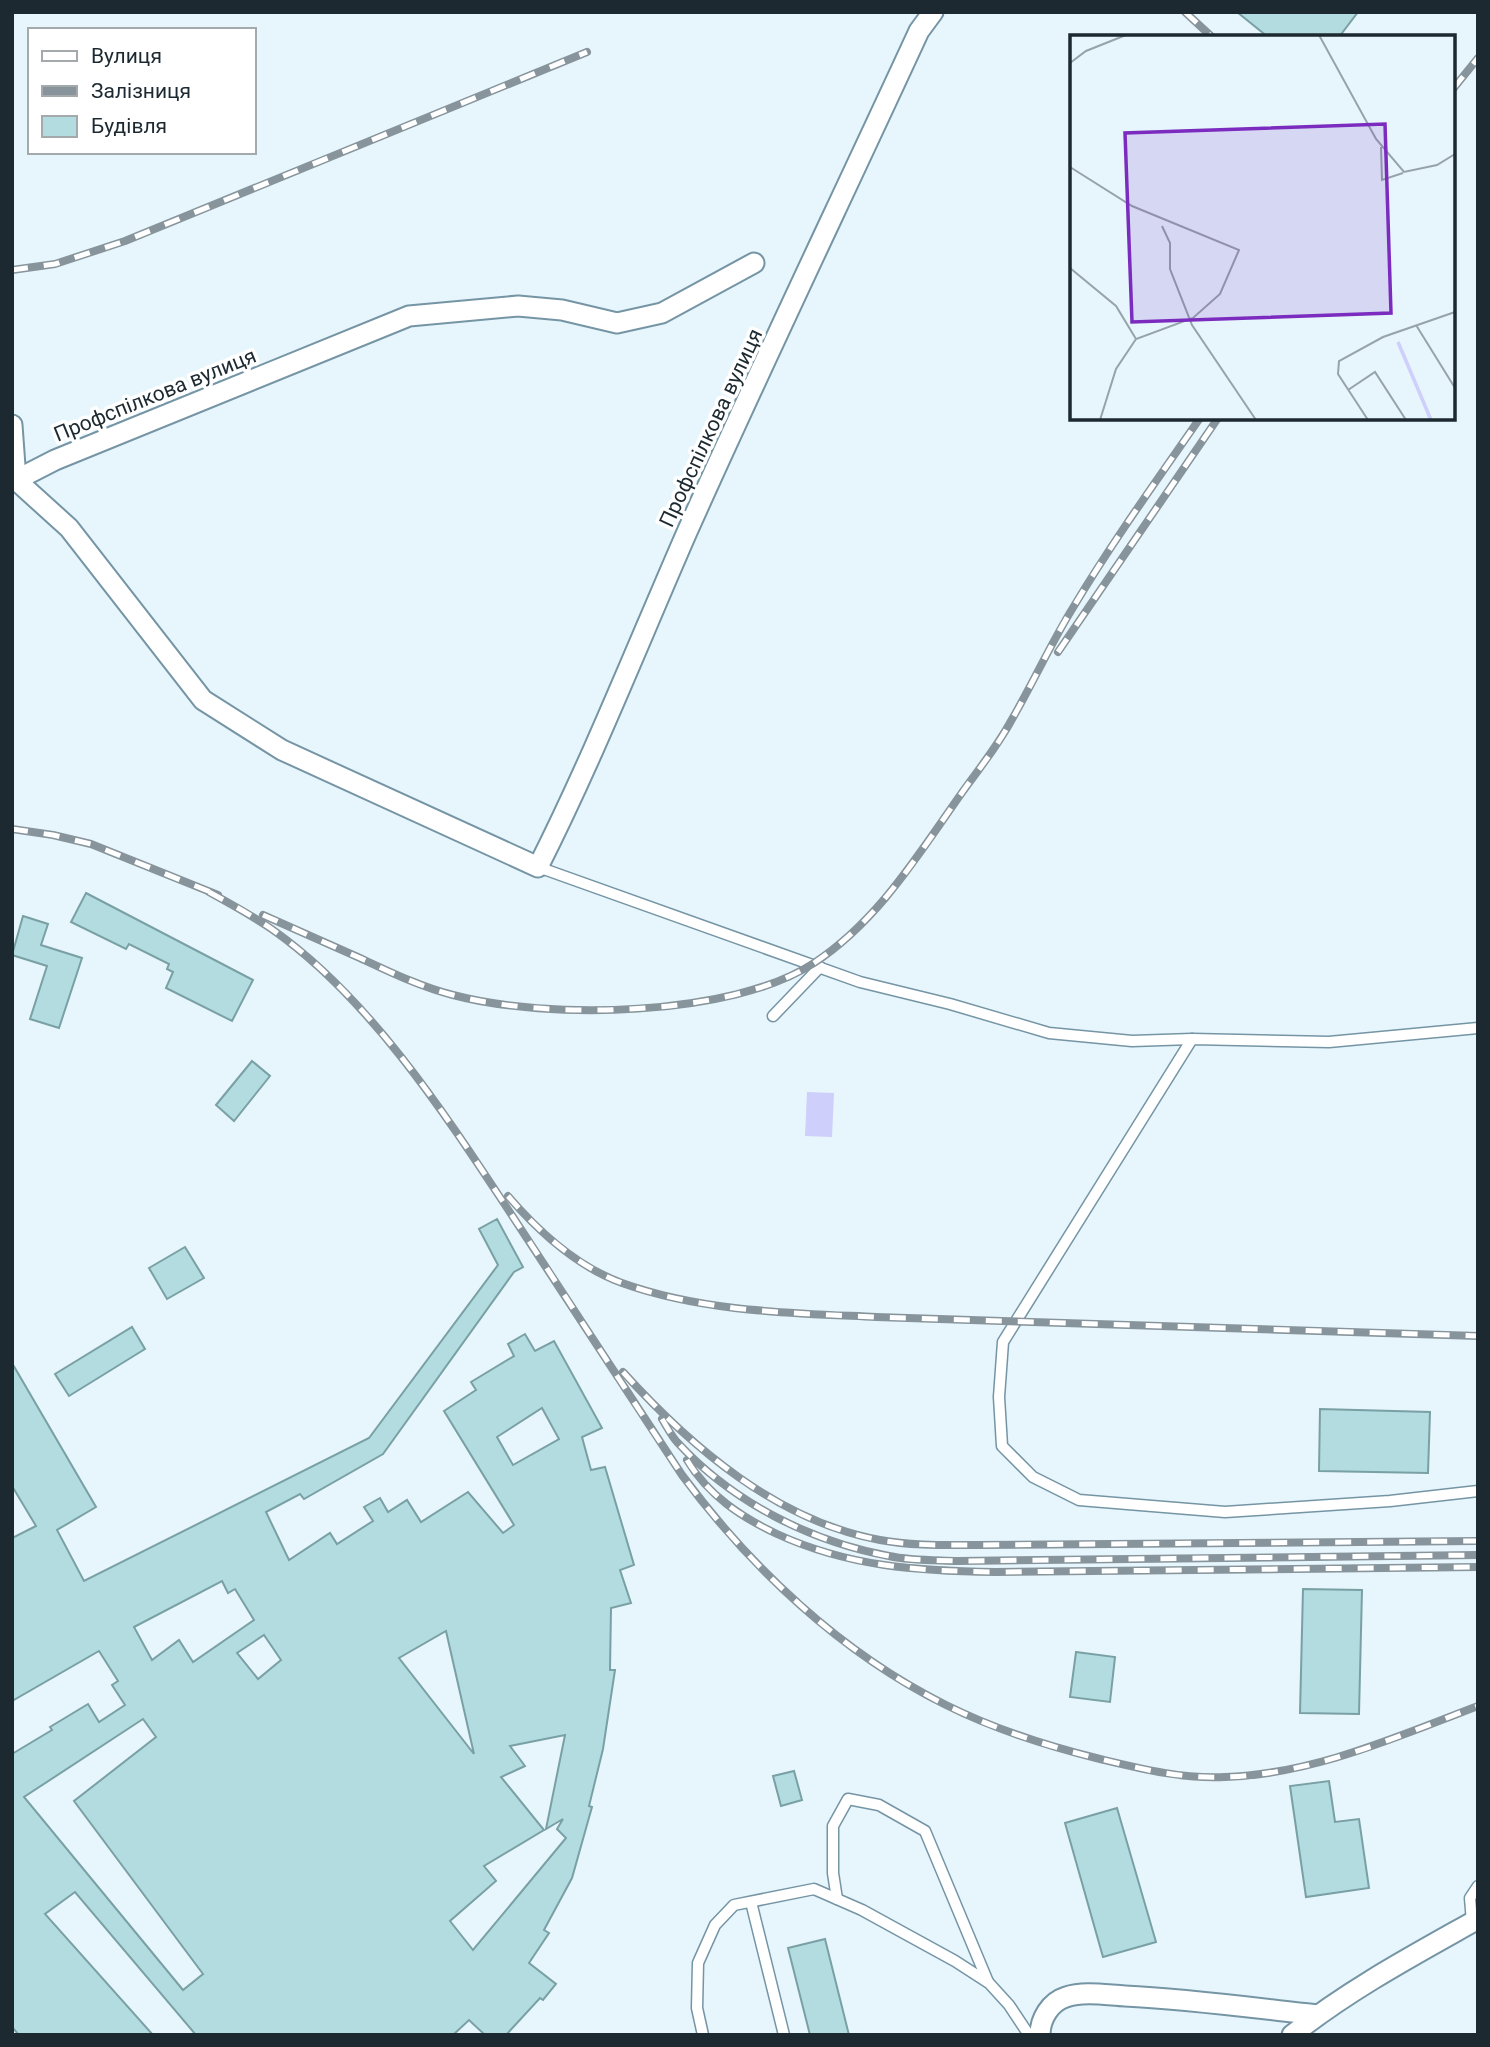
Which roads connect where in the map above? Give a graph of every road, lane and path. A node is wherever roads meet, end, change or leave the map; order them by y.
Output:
1 (933, 12) edge
2 (754, 263) dead end
3 (12, 425) edge
4 (14, 480) edge
5 (538, 867) junction
6 (820, 967) junction
7 (773, 1016) dead end
8 (1478, 1028) edge
9 (1192, 1039) junction
10 (1478, 1492) edge
11 (1478, 1886) edge
12 (836, 1899) junction
13 (751, 1902) junction
14 (1475, 1921) edge
15 (989, 1983) junction
16 (1318, 2015) junction
17 (703, 2035) edge
18 (785, 2035) edge
19 (1029, 2035) edge
20 (1040, 2035) edge
21 (1292, 2035) edge

1 - 5 street, Профспілкова вулиця
2 - 4 street, Профспілкова вулиця
3 - 4 street
4 - 5 street
5 - 6 lane
6 - 7 lane
6 - 9 lane
8 - 9 lane
9 - 10 lane
11 - 14 lane
12 - 13 lane
12 - 15 lane
12 - 15 lane
13 - 17 lane
13 - 18 lane
14 - 16 street
15 - 19 lane
16 - 20 street
16 - 21 street

